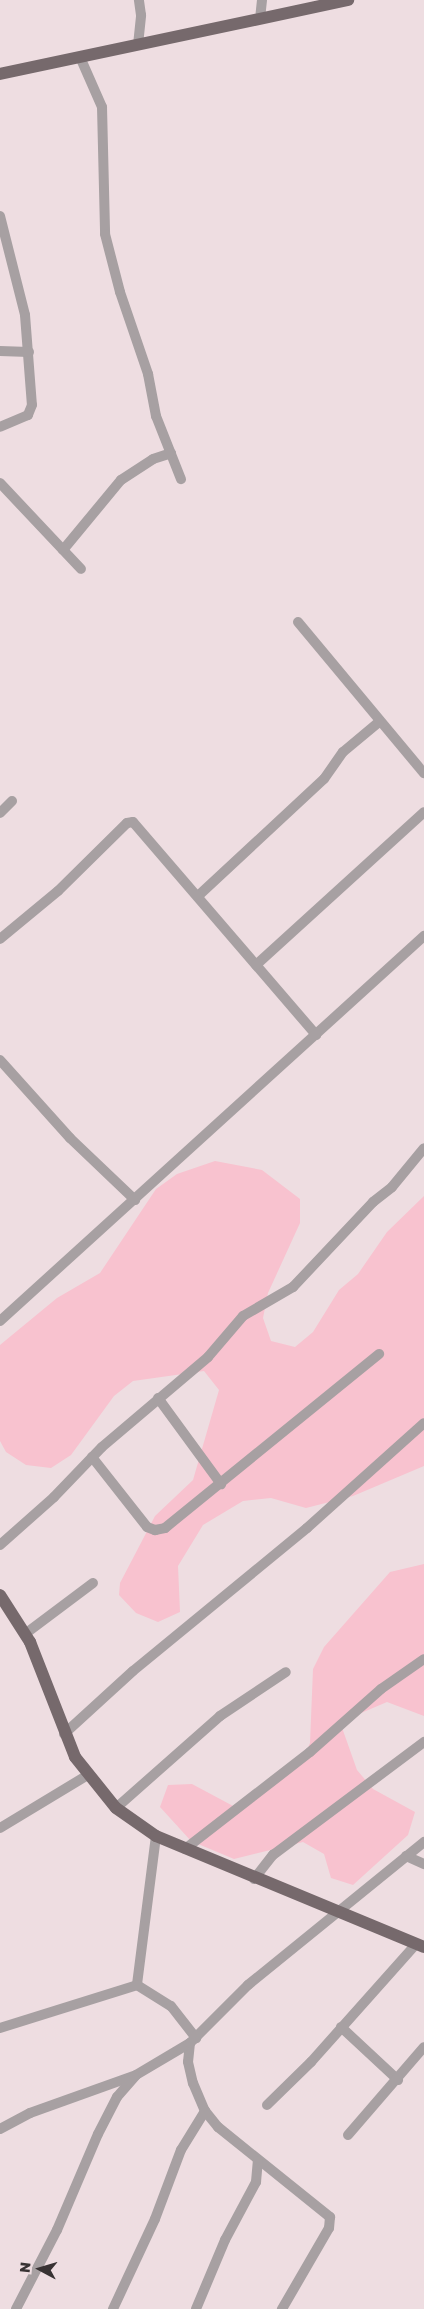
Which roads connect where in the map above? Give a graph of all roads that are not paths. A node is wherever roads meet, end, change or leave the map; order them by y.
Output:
1 (139, 0) edge
2 (262, 0) edge
3 (348, 0) edge
4 (260, 19) junction
5 (138, 45) junction
6 (80, 57) junction
7 (0, 74) edge
8 (0, 216) edge
9 (0, 351) edge
10 (29, 352) junction
11 (0, 427) edge
12 (171, 453) junction
13 (180, 479) dead end
14 (0, 483) edge
15 (63, 550) junction
16 (81, 568) dead end
17 (298, 622) dead end
18 (379, 722) junction
19 (424, 773) edge
20 (12, 801) dead end
21 (424, 812) edge
22 (0, 813) edge
23 (198, 896) junction
24 (424, 936) edge
25 (0, 939) edge
26 (256, 965) junction
27 (316, 1035) junction
28 (0, 1060) edge
29 (424, 1148) edge
30 (135, 1200) junction
31 (0, 1320) edge
32 (379, 1354) dead end
33 (158, 1398) junction
34 (424, 1423) edge
35 (92, 1457) junction
36 (220, 1484) junction
37 (0, 1545) edge
38 (93, 1583) dead end
39 (0, 1595) edge
40 (25, 1634) junction
41 (424, 1660) edge
42 (286, 1672) dead end
43 (64, 1734) junction
44 (424, 1742) edge
45 (88, 1775) junction
46 (116, 1808) junction
47 (0, 1828) edge
48 (156, 1836) junction
49 (424, 1842) edge
50 (184, 1849) junction
51 (406, 1856) junction
52 (424, 1864) edge
53 (254, 1879) junction
54 (336, 1913) junction
55 (420, 1946) edge
56 (137, 1985) junction
57 (341, 2027) junction
58 (0, 2028) edge
59 (193, 2041) junction
60 (424, 2047) edge
61 (136, 2075) junction
62 (398, 2080) junction
63 (267, 2105) dead end
64 (205, 2112) junction
65 (0, 2129) edge
66 (348, 2135) dead end
67 (258, 2161) junction
68 (16, 2309) edge
69 (113, 2309) edge
70 (196, 2309) edge
71 (282, 2309) edge

1 - 5 street
2 - 4 street
3 - 4 main road
4 - 5 main road
5 - 6 main road
6 - 7 main road
6 - 12 street
8 - 10 street
9 - 10 street
10 - 11 street
12 - 13 street
12 - 15 street
14 - 15 street
15 - 16 street
17 - 18 street
18 - 19 street
18 - 23 street
20 - 22 street
21 - 26 street
23 - 25 street
23 - 26 street
24 - 27 street
26 - 27 street
27 - 30 street
28 - 30 street
29 - 33 street
30 - 31 street
32 - 36 street
33 - 35 street
33 - 36 street
34 - 43 street
35 - 36 street
35 - 37 street
38 - 40 street
39 - 40 main road
40 - 43 main road
41 - 50 street
42 - 46 street
43 - 45 main road
44 - 53 street
45 - 46 main road
45 - 47 street
46 - 48 main road
48 - 50 main road
48 - 56 street
49 - 51 street
50 - 53 main road
51 - 52 street
51 - 54 street
53 - 54 main road
54 - 55 main road
54 - 59 street
55 - 57 street
56 - 58 street
56 - 59 street
57 - 62 street
57 - 63 street
59 - 61 street
59 - 64 street
60 - 62 street
61 - 65 street
61 - 68 street
62 - 66 street
64 - 67 street
64 - 69 street
67 - 70 street
67 - 71 street

